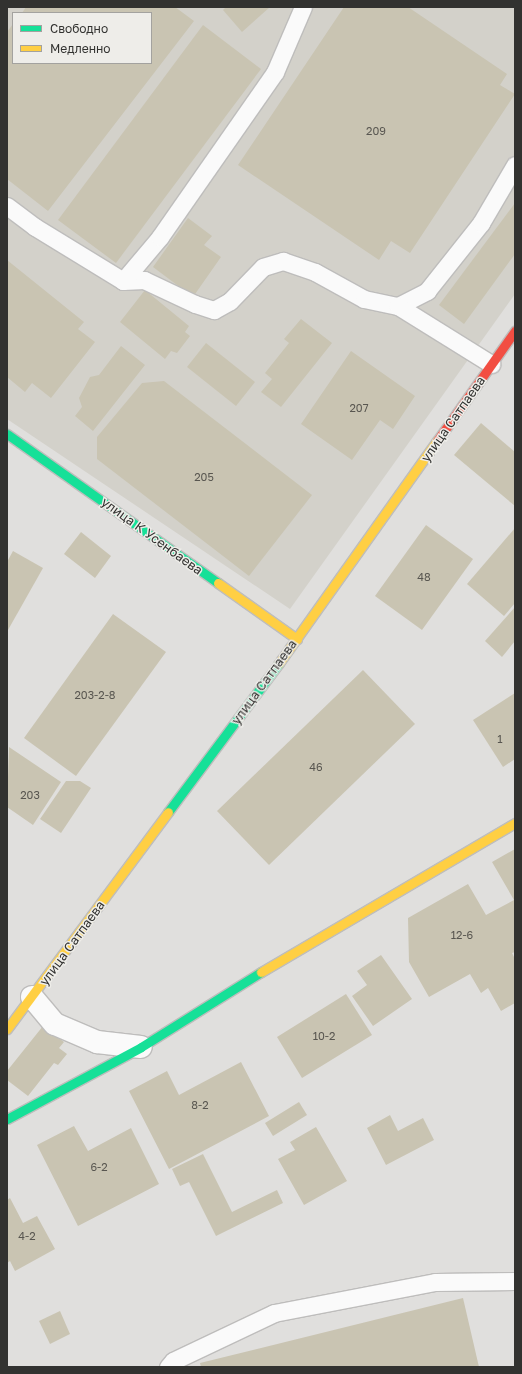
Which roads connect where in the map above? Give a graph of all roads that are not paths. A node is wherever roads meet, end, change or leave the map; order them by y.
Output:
1 (303, 7) edge
2 (515, 165) edge
3 (7, 206) edge
4 (123, 281) junction
5 (398, 306) junction
6 (515, 331) edge
7 (491, 364) junction
8 (7, 434) edge
9 (297, 639) junction
10 (515, 823) edge
11 (32, 997) junction
12 (10, 1018) edge
13 (141, 1047) junction
14 (7, 1119) edge
15 (515, 1281) edge
16 (168, 1367) edge

1 - 4 lane
2 - 5 lane
3 - 4 lane
4 - 5 lane
5 - 7 lane
6 - 7 street, улица Сатпаева
7 - 9 street, улица Сатпаева
8 - 9 street, улица К Усенбаева
9 - 11 street, улица Сатпаева
10 - 13 street
11 - 12 street, улица Сатпаева
11 - 13 street
13 - 14 street
15 - 16 lane

